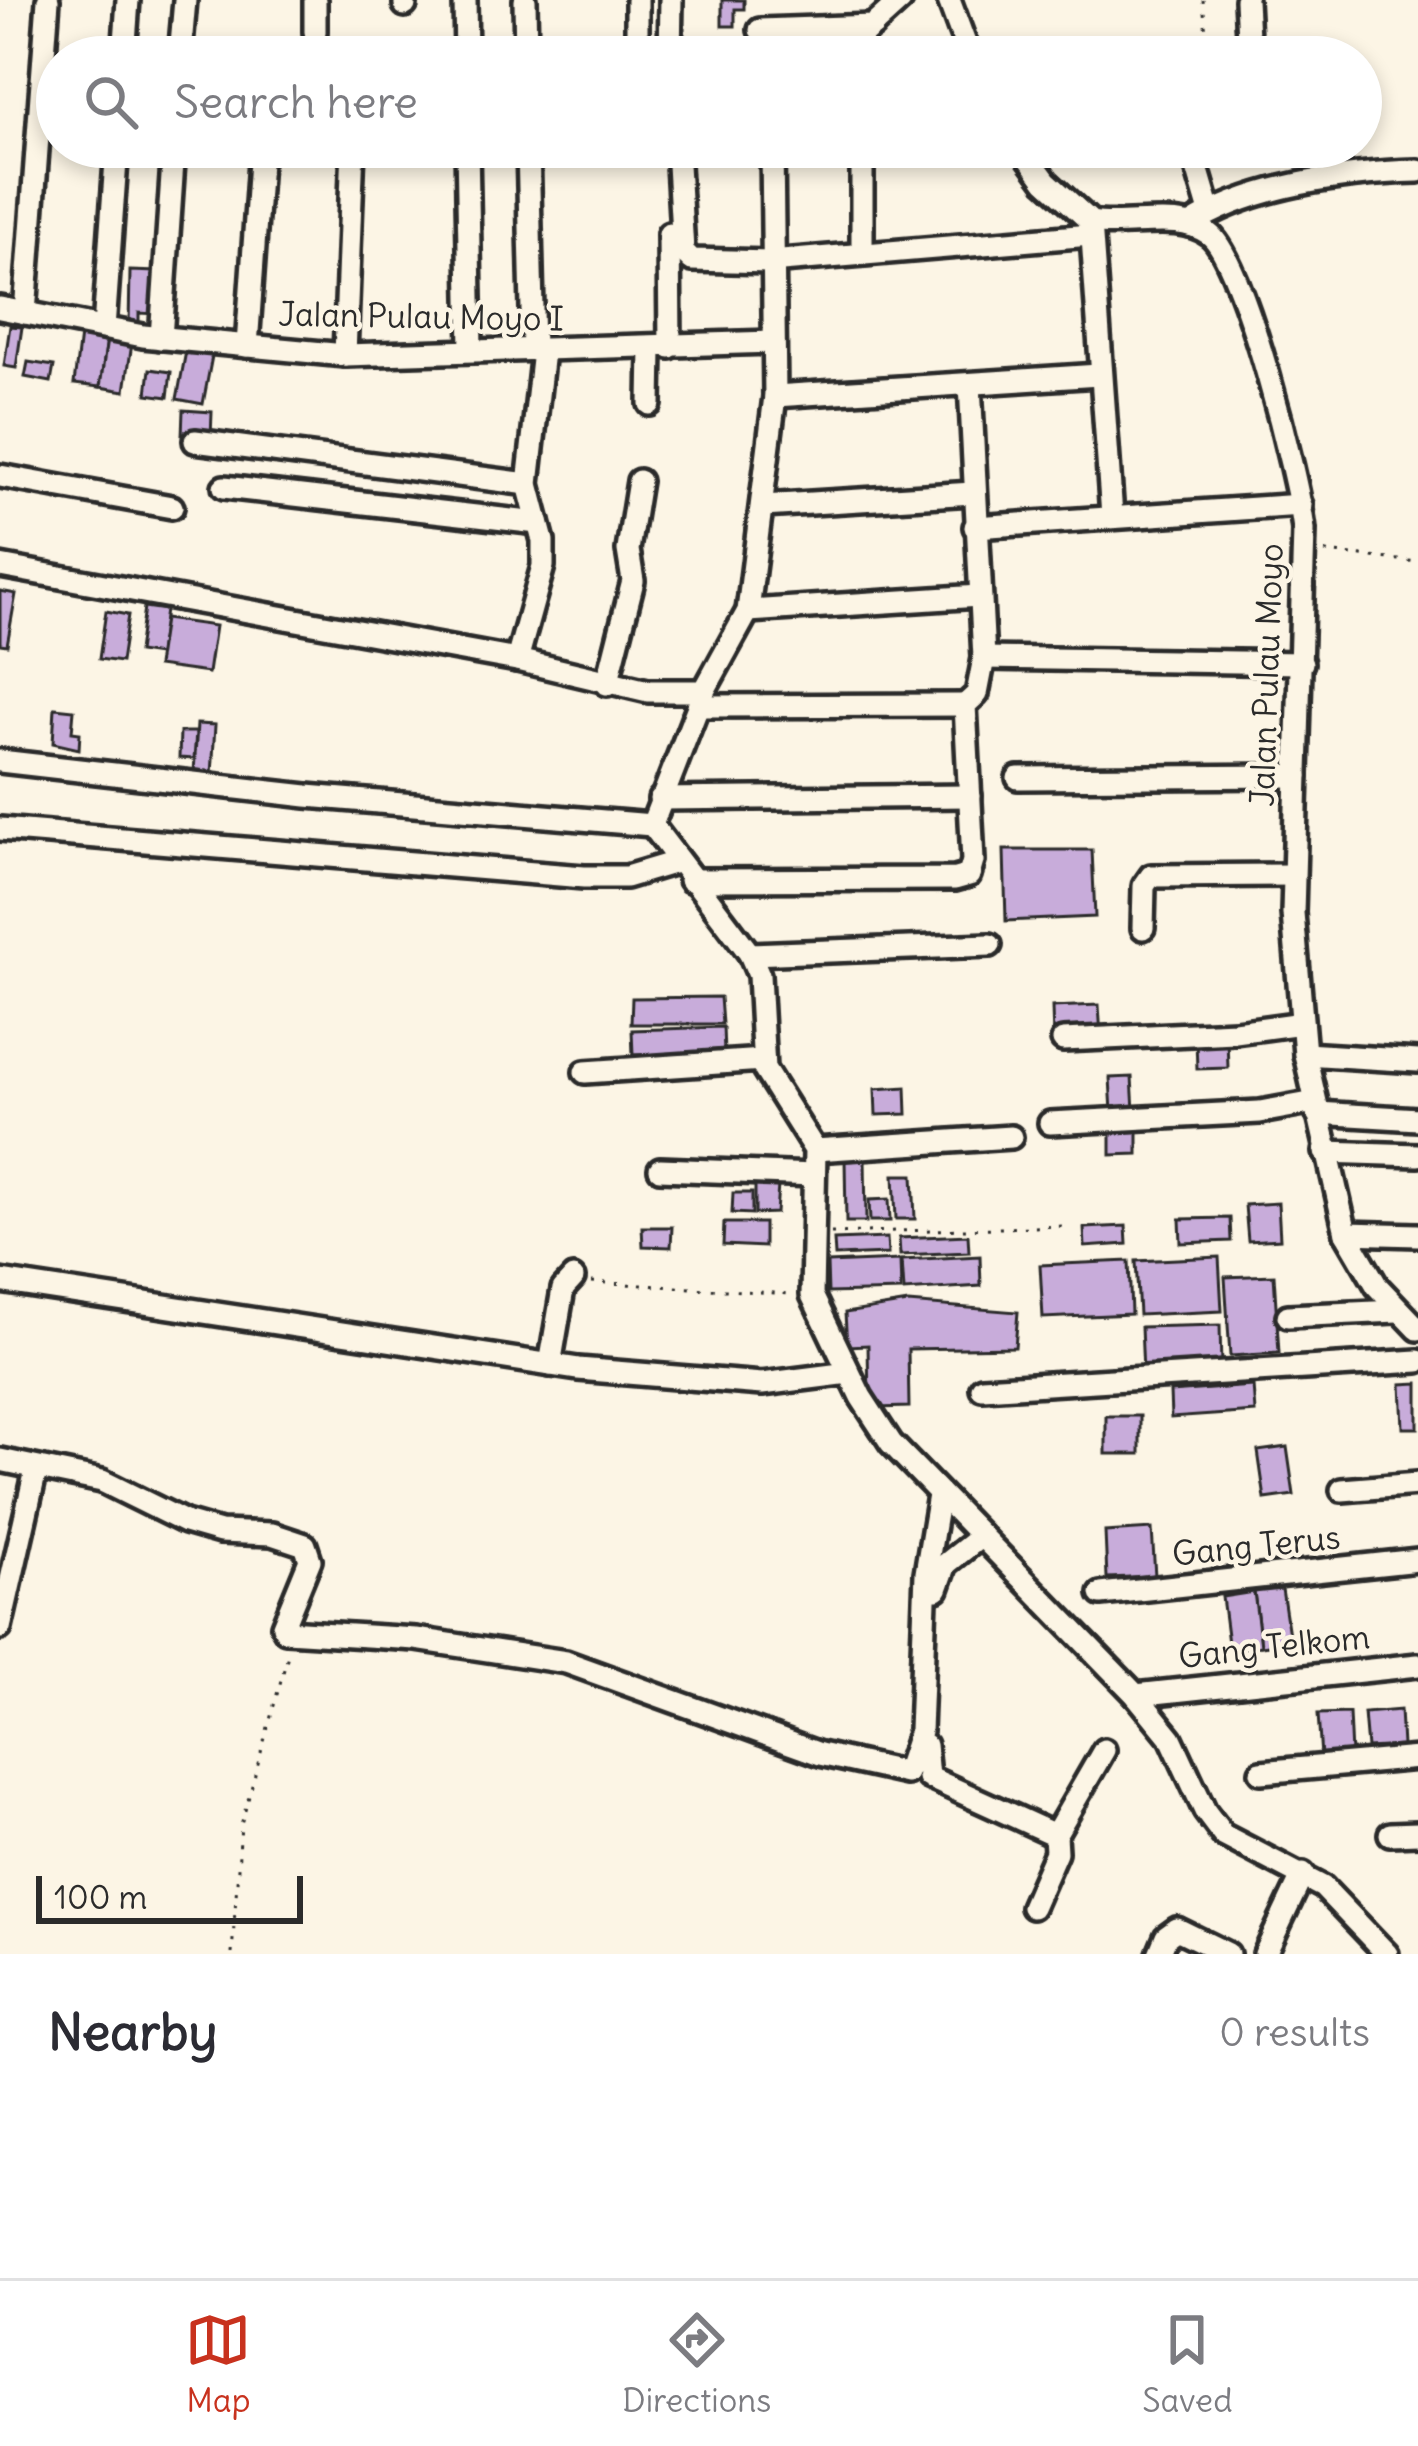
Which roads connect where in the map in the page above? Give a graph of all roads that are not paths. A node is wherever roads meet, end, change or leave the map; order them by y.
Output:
1 (48, 0) edge
2 (128, 0) edge
3 (185, 0) edge
4 (315, 0) edge
5 (465, 0) edge
6 (525, 0) edge
7 (637, 0) edge
8 (671, 0) edge
9 (901, 0) edge
10 (949, 0) edge
11 (1246, 0) edge
12 (873, 26) junction
13 (760, 30) dead end
14 (315, 32) dead end
15 (45, 36) edge
16 (125, 36) edge
17 (182, 36) edge
18 (466, 36) edge
19 (526, 36) edge
20 (637, 36) edge
21 (670, 36) edge
22 (862, 36) edge
23 (962, 36) edge
24 (1248, 36) edge
25 (36, 163) edge
26 (115, 168) edge
27 (173, 168) edge
28 (260, 168) edge
29 (352, 168) edge
30 (467, 168) edge
31 (529, 168) edge
32 (672, 168) edge
33 (676, 168) edge
34 (772, 168) edge
35 (862, 168) edge
36 (1036, 168) edge
37 (1197, 168) edge
38 (1418, 171) edge
39 (1210, 212) junction
40 (1190, 225) junction
41 (1091, 229) junction
42 (862, 254) junction
43 (770, 262) junction
44 (0, 308) edge
45 (25, 313) junction
46 (104, 328) junction
47 (161, 338) junction
48 (773, 342) junction
49 (247, 346) junction
50 (471, 348) junction
51 (661, 348) junction
52 (538, 351) junction
53 (345, 355) junction
54 (1099, 375) junction
55 (970, 384) junction
56 (775, 396) junction
57 (650, 404) dead end
58 (195, 441) dead end
59 (0, 476) edge
60 (639, 482) dead end
61 (529, 484) junction
62 (224, 487) dead end
63 (973, 493) junction
64 (1301, 505) junction
65 (763, 506) junction
66 (172, 507) dead end
67 (1112, 516) junction
68 (538, 523) junction
69 (975, 527) junction
70 (0, 566) edge
71 (979, 596) junction
72 (748, 611) junction
73 (984, 658) junction
74 (517, 660) junction
75 (1302, 663) junction
76 (607, 684) junction
77 (695, 695) junction
78 (965, 705) junction
79 (0, 761) edge
80 (1297, 776) junction
81 (1018, 778) dead end
82 (970, 796) junction
83 (660, 799) junction
84 (652, 825) junction
85 (0, 829) edge
86 (676, 862) junction
87 (1293, 875) junction
88 (690, 880) junction
89 (1143, 928) dead end
90 (989, 945) dead end
91 (750, 954) junction
92 (1302, 1023) junction
93 (1063, 1040) dead end
94 (1305, 1054) junction
95 (754, 1060) junction
96 (1418, 1060) edge
97 (585, 1072) dead end
98 (1316, 1108) junction
99 (1418, 1119) edge
100 (1050, 1124) dead end
101 (1011, 1137) dead end
102 (815, 1150) junction
103 (1325, 1152) junction
104 (1418, 1155) edge
105 (659, 1169) dead end
106 (814, 1174) junction
107 (1346, 1233) junction
108 (1418, 1235) edge
109 (573, 1278) road end
110 (0, 1281) edge
111 (1396, 1311) junction
112 (1288, 1316) dead end
113 (1418, 1329) edge
114 (1418, 1361) edge
115 (550, 1365) junction
116 (849, 1373) junction
117 (982, 1388) dead end
118 (0, 1460) edge
119 (35, 1473) junction
120 (1418, 1484) edge
121 (1342, 1490) dead end
122 (938, 1514) junction
123 (974, 1544) junction
124 (1418, 1560) edge
125 (1101, 1594) dead end
126 (0, 1628) edge
127 (1418, 1665) edge
128 (1136, 1695) junction
129 (1104, 1750) dead end
130 (1418, 1758) edge
131 (1261, 1772) dead end
132 (1418, 1833) edge
133 (1055, 1834) junction
134 (1390, 1834) dead end
135 (1303, 1874) junction
136 (1032, 1907) dead end
137 (1371, 1932) junction
138 (1160, 1954) edge
139 (1228, 1954) edge
140 (1265, 1954) edge
141 (1363, 1954) edge
142 (1387, 1954) edge

1 - 15 street
2 - 16 street
3 - 17 street
4 - 14 street
5 - 18 street
6 - 19 street
7 - 20 street
8 - 21 street
9 - 12 street
10 - 23 street
11 - 24 street
12 - 13 street
12 - 22 street
25 - 45 street
26 - 46 street
27 - 47 street
28 - 49 street
29 - 53 street
30 - 50 street
31 - 52 street
32 - 51 street
33 - 43 street
34 - 43 street
35 - 42 street
36 - 41 street
37 - 39 street
38 - 39 street
39 - 40 street
40 - 41 street
40 - 64 street, Jalan Pulau Moyo
41 - 42 street
41 - 54 street
42 - 43 street
43 - 48 street
44 - 45 street, Jalan Pulau Moyo I
45 - 46 street, Jalan Pulau Moyo I
46 - 47 street, Jalan Pulau Moyo I
47 - 49 street, Jalan Pulau Moyo I
48 - 51 street, Jalan Pulau Moyo I
48 - 56 street
49 - 53 street, Jalan Pulau Moyo I
50 - 52 street, Jalan Pulau Moyo I
50 - 53 street, Jalan Pulau Moyo I
51 - 52 street, Jalan Pulau Moyo I
51 - 57 street
52 - 61 street
54 - 55 street
54 - 67 street
55 - 56 street
55 - 63 street
56 - 65 street
58 - 61 street
59 - 66 street
60 - 76 street
61 - 68 street
62 - 68 street
63 - 65 street
63 - 69 street
64 - 67 street
64 - 75 street, Jalan Pulau Moyo
65 - 72 street
67 - 69 street
68 - 74 street
69 - 71 street
70 - 74 street
71 - 72 street
71 - 73 street
72 - 77 street
73 - 75 street
73 - 78 street
74 - 76 street
75 - 80 street, Jalan Pulau Moyo
76 - 77 street
77 - 78 street
77 - 83 street
78 - 82 street
79 - 84 street
80 - 81 street
80 - 87 street, Jalan Pulau Moyo
82 - 83 street
82 - 88 street
83 - 84 street
84 - 86 street
85 - 86 street
86 - 88 street
87 - 89 street
87 - 92 street, Jalan Pulau Moyo
88 - 91 street
90 - 91 street
91 - 95 street
92 - 93 street
92 - 94 street, Jalan Pulau Moyo
94 - 96 street
94 - 98 street, Jalan Pulau Moyo
95 - 97 street
95 - 102 street
98 - 99 street
98 - 100 street
98 - 103 street, Jalan Pulau Moyo
101 - 102 street
102 - 106 street
103 - 104 street
103 - 107 street, Jalan Pulau Moyo
105 - 106 street
106 - 116 street
107 - 108 street
107 - 111 street, Jalan Pulau Moyo
109 - 115 street
110 - 115 street
111 - 112 street
111 - 113 street, Jalan Pulau Moyo
114 - 117 street
115 - 116 street
116 - 122 street
118 - 119 street
119 - 122 street
119 - 126 street
120 - 121 street
122 - 123 street
123 - 128 street
123 - 133 street
124 - 125 street, Gang Terus
127 - 128 street, Gang Telkom
128 - 135 street
129 - 133 street
130 - 131 street
132 - 134 street
133 - 136 street
135 - 137 street
135 - 140 street
137 - 141 street
137 - 142 street
138 - 139 street

